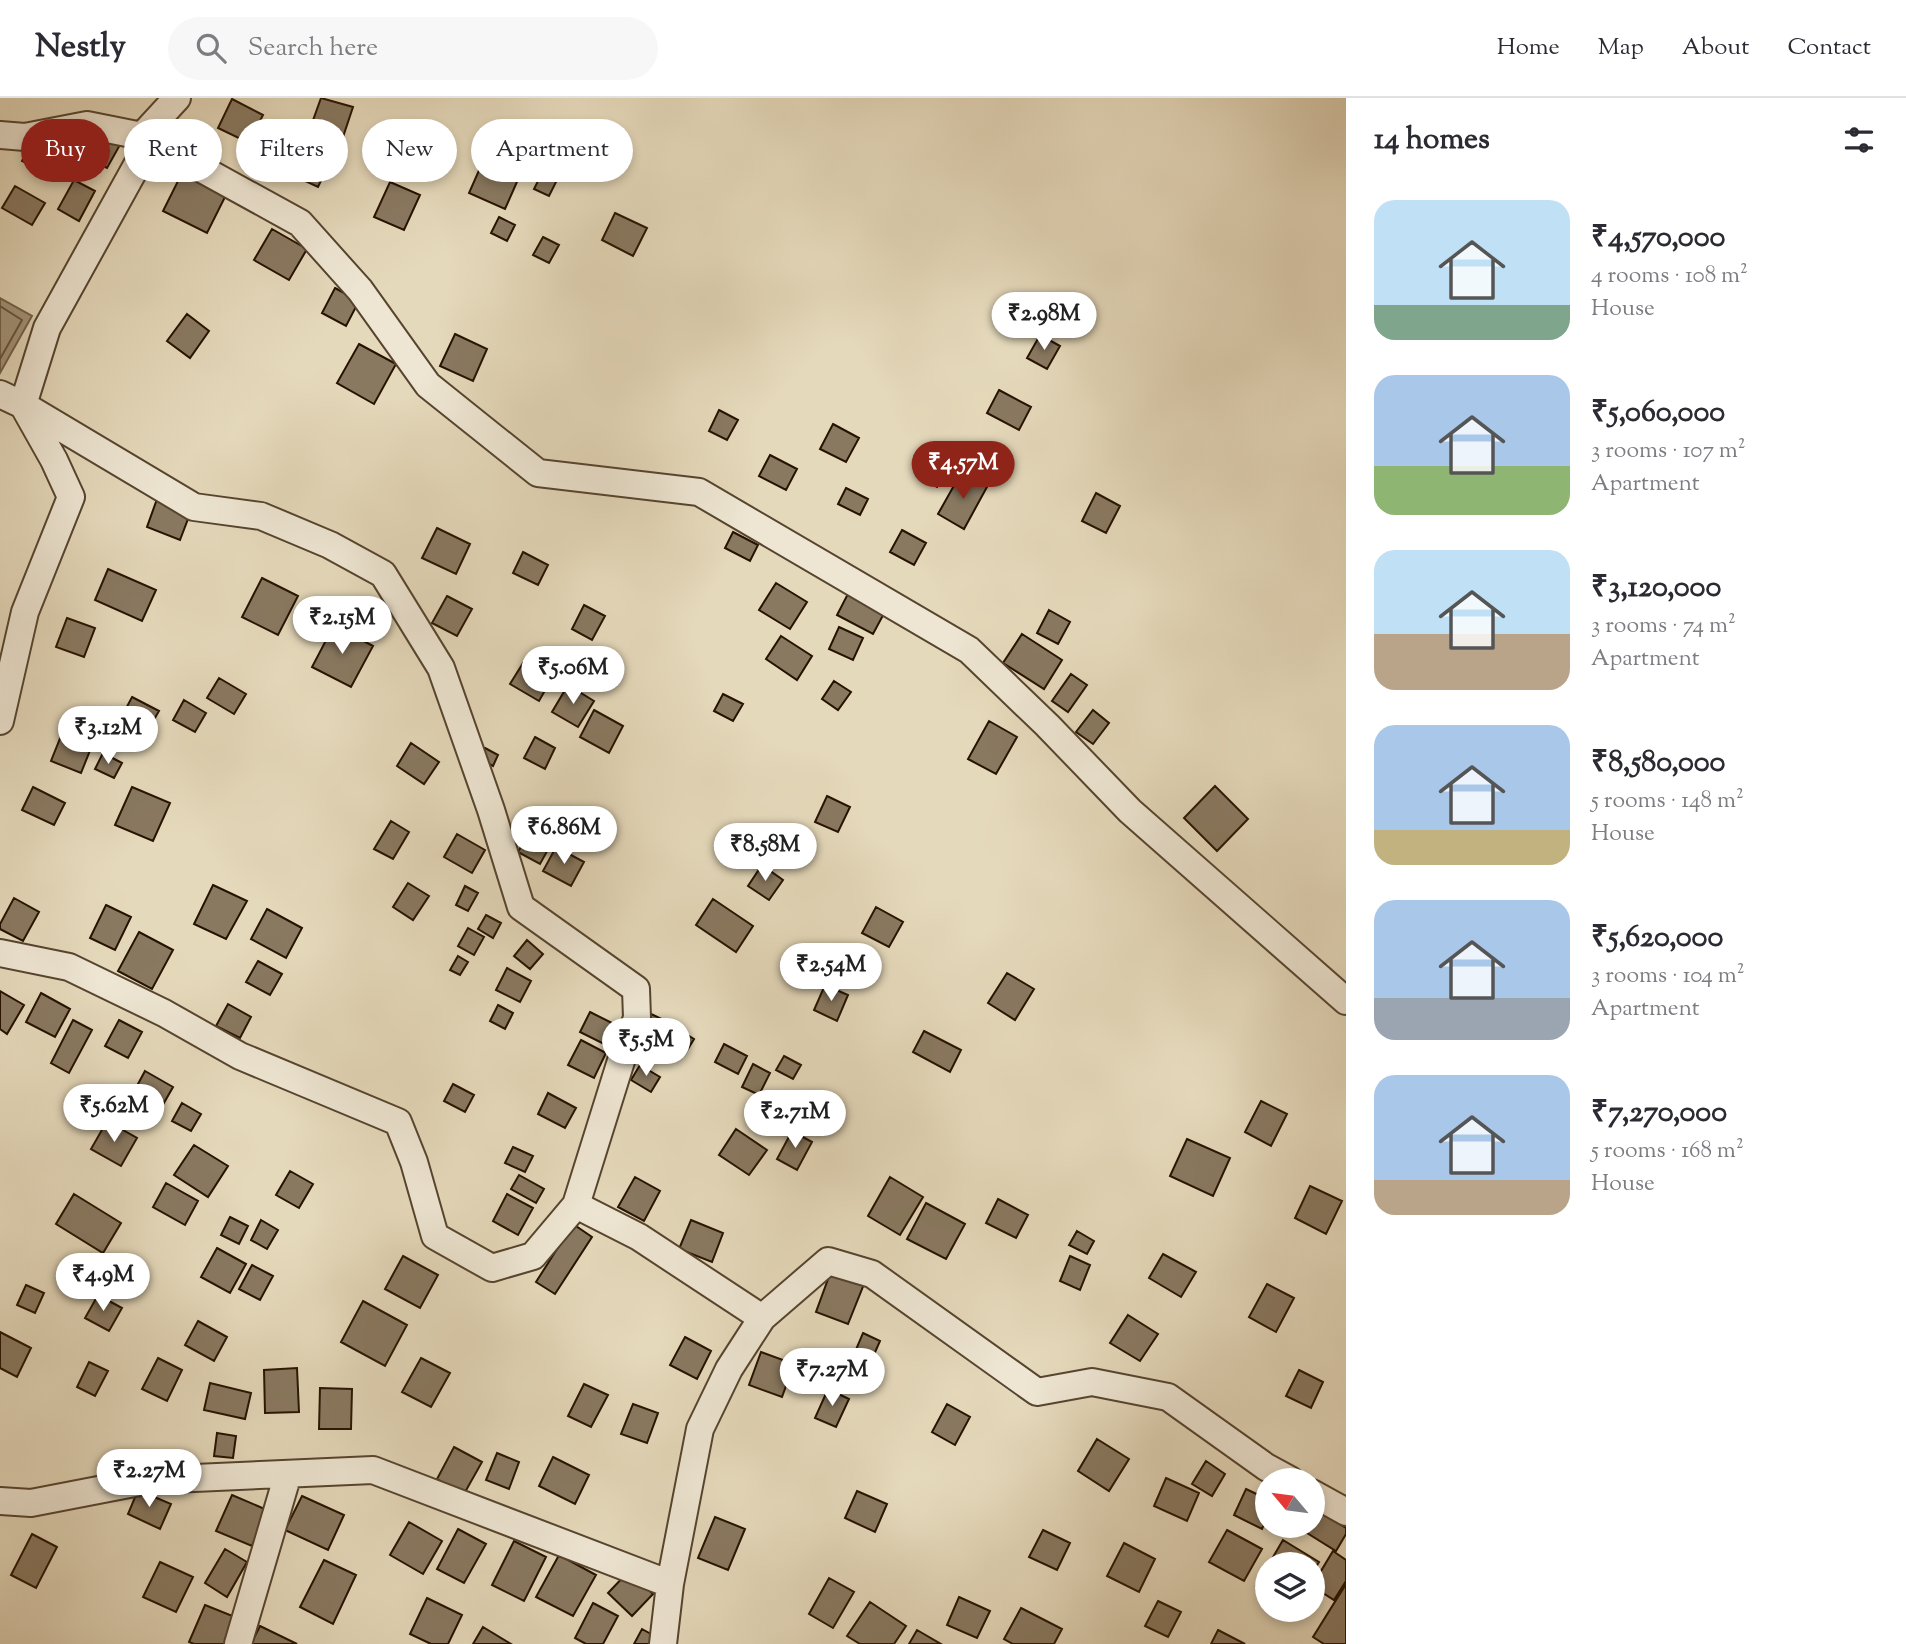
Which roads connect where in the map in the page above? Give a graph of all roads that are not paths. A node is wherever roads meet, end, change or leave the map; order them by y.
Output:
1 (177, 98) edge
2 (158, 119) edge
3 (124, 132) edge
4 (0, 135) edge
5 (222, 180) edge
6 (128, 182) edge
7 (11, 399) edge
8 (0, 721) edge
9 (0, 953) edge
10 (1346, 1001) edge
11 (576, 1205) junction
12 (762, 1318) junction
13 (1268, 1468) edge
14 (288, 1474) junction
15 (0, 1501) edge
16 (1325, 1501) edge
17 (1346, 1513) edge
18 (670, 1584) junction
19 (238, 1644) edge
20 (663, 1644) edge

1 - 2 street
3 - 4 street
5 - 10 street
6 - 7 street
7 - 8 street
7 - 11 street
9 - 11 street
11 - 12 street
12 - 13 street
12 - 18 street
14 - 15 street
14 - 18 street
14 - 19 street
16 - 17 street
18 - 20 street

